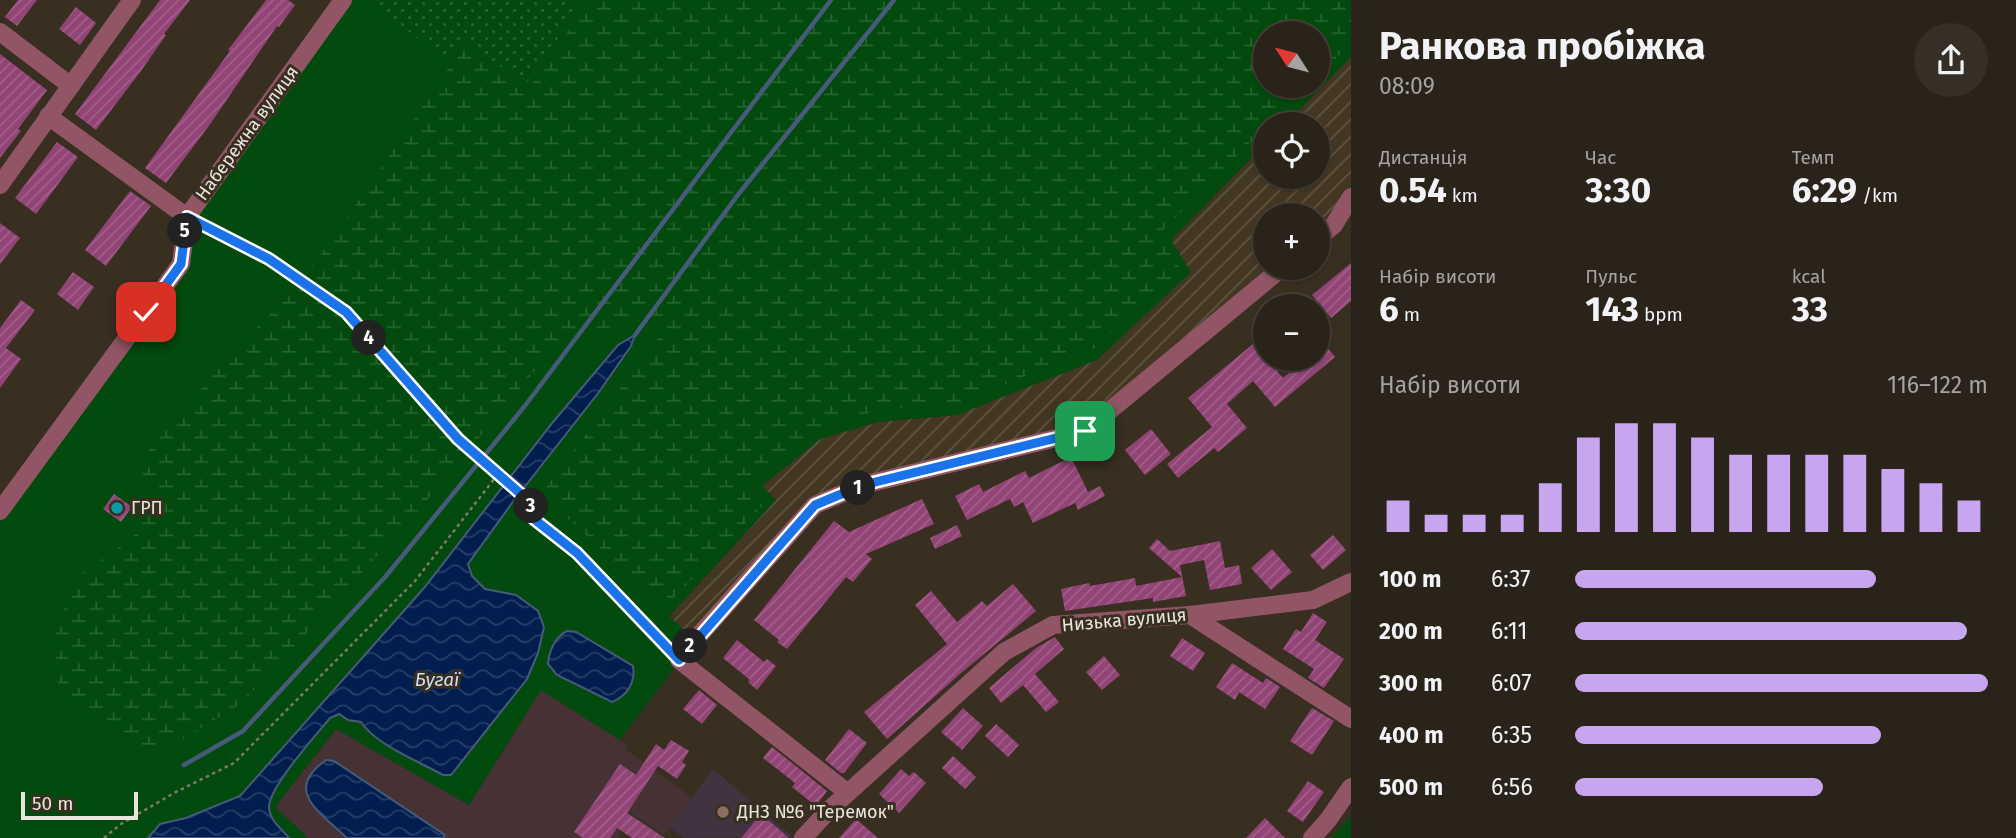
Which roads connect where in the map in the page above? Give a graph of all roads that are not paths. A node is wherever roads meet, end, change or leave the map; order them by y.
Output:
1 (132, 0) edge
2 (343, 0) edge
3 (0, 33) edge
4 (71, 86) junction
5 (48, 116) junction
6 (0, 185) edge
7 (1351, 197) edge
8 (187, 217) junction
9 (1330, 228) edge
10 (1267, 280) edge
11 (0, 510) edge
12 (1351, 582) edge
13 (1190, 615) junction
14 (1351, 719) edge
15 (1351, 788) edge
16 (848, 793) junction
17 (803, 838) edge
18 (1312, 838) edge

1 - 4 street
2 - 8 street, Набережна вулиця
3 - 4 street
4 - 5 street
5 - 6 street
5 - 8 street
7 - 9 street
8 - 11 street, Набережна вулиця
10 - 16 street
12 - 13 street, Низька вулиця
13 - 14 street
13 - 16 street, Низька вулиця
15 - 18 street
16 - 17 street, Низька вулиця

